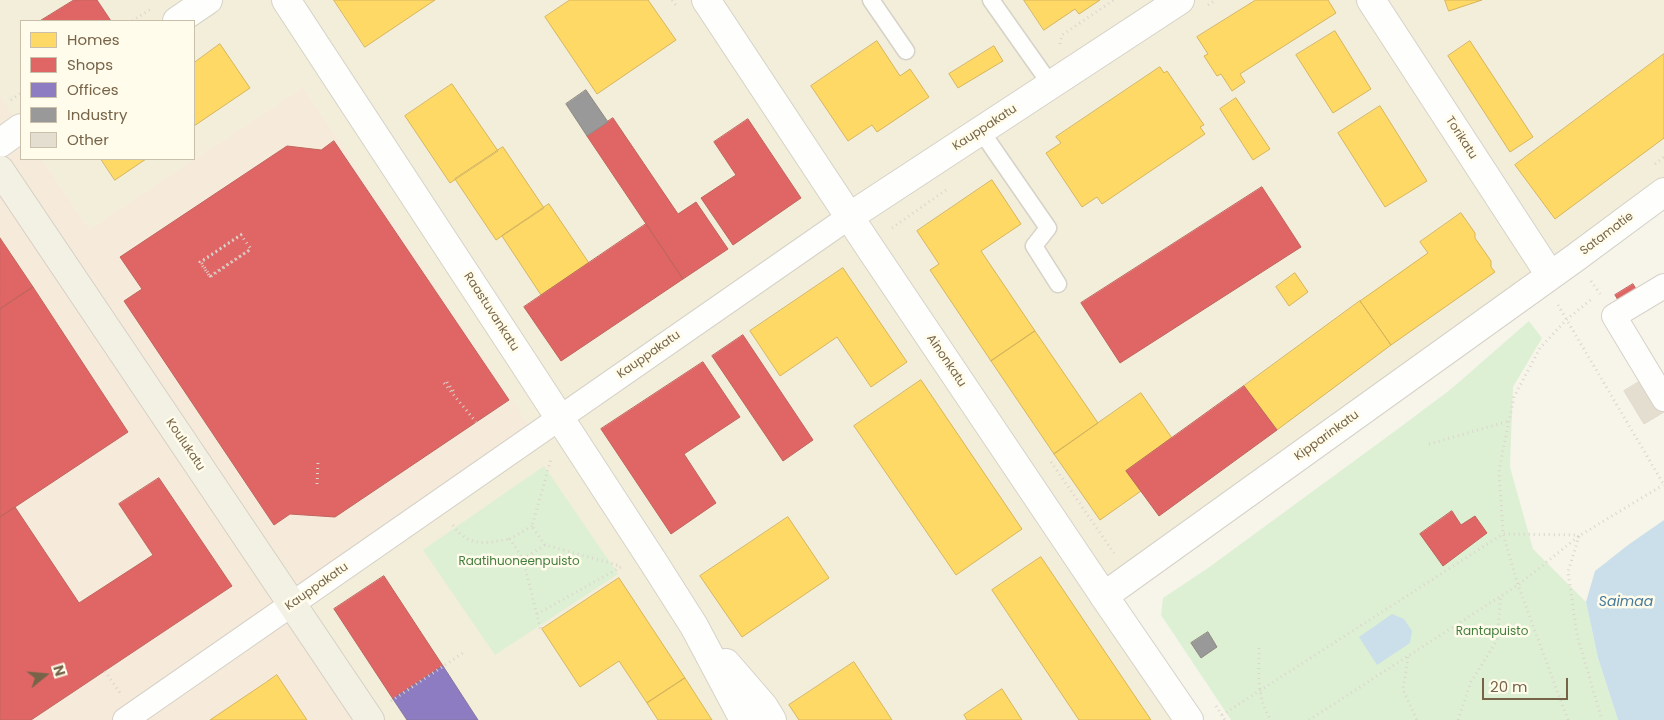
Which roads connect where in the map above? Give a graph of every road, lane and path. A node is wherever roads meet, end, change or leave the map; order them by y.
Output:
1 (208, 0) edge
2 (286, 0) edge
3 (706, 0) edge
4 (871, 0) edge
5 (991, 0) edge
6 (1180, 0) edge
7 (1370, 0) edge
8 (178, 20) edge
9 (906, 51) dead end
10 (1051, 85) junction
11 (20, 129) edge
12 (981, 131) junction
13 (0, 143) edge
14 (0, 170) edge
15 (1664, 192) edge
16 (849, 217) junction
17 (242, 234) dead end
18 (250, 250) junction
19 (1058, 284) dead end
20 (1664, 286) edge
21 (1553, 288) junction
22 (1599, 293) dead end
23 (1567, 319) junction
24 (446, 383) joint
25 (1664, 399) edge
26 (559, 417) junction
27 (1509, 422) junction
28 (1429, 444) dead end
29 (551, 460) dead end
30 (318, 461) dead end
31 (317, 484) dead end
32 (1664, 485) edge
33 (532, 526) junction
34 (1503, 534) junction
35 (460, 536) dead end
36 (1579, 536) junction
37 (510, 539) junction
38 (545, 545) junction
39 (523, 559) junction
40 (1518, 585) junction
41 (1104, 596) junction
42 (1501, 596) junction
43 (292, 605) junction
44 (536, 614) junction
45 (694, 626) junction
46 (541, 631) dead end
47 (1259, 648) dead end
48 (463, 653) dead end
49 (1408, 656) junction
50 (1259, 692) junction
51 (379, 711) edge
52 (1222, 715) dead end
53 (125, 720) edge
54 (744, 720) edge
55 (772, 720) edge
56 (1189, 720) edge
57 (1272, 720) edge
58 (1309, 720) edge
59 (1415, 720) edge
60 (1458, 720) edge
61 (1568, 720) edge
62 (1602, 720) edge

1 - 8 street
2 - 26 street, Raastuvankatu
3 - 16 street, Ainonkatu
4 - 9 lane
5 - 10 lane
6 - 10 street, Kauppakatu
7 - 21 street, Torikatu
10 - 12 street, Kauppakatu
11 - 13 street
12 - 16 street, Kauppakatu
12 - 19 lane
14 - 43 main road, Koulukatu
15 - 21 street, Satamatie
16 - 26 street, Kauppakatu
16 - 41 street, Ainonkatu
17 - 18 path
18 - 18 path
20 - 25 street
21 - 23 path
21 - 41 street, Kipparinkatu
22 - 23 path
23 - 27 path
23 - 32 path
24 - 24 path
26 - 43 street, Kauppakatu
26 - 45 street, Raastuvankatu
27 - 28 path
27 - 34 path
29 - 33 path
30 - 31 path
32 - 36 path
33 - 37 path
33 - 38 path
34 - 36 path
34 - 40 path
34 - 50 path
35 - 37 path
36 - 40 path
36 - 62 path
37 - 39 path
38 - 39 path
38 - 44 path
39 - 44 path
40 - 42 path
40 - 61 path
41 - 56 street, Ainonkatu
42 - 49 path
42 - 60 path
43 - 51 main road, Koulukatu
43 - 53 street, Kauppakatu
44 - 46 path
45 - 54 street, Raastuvankatu
45 - 55 street, Raastuvankatu
47 - 50 path
48 - 51 path
49 - 58 path
49 - 59 path
50 - 52 path
50 - 57 path

